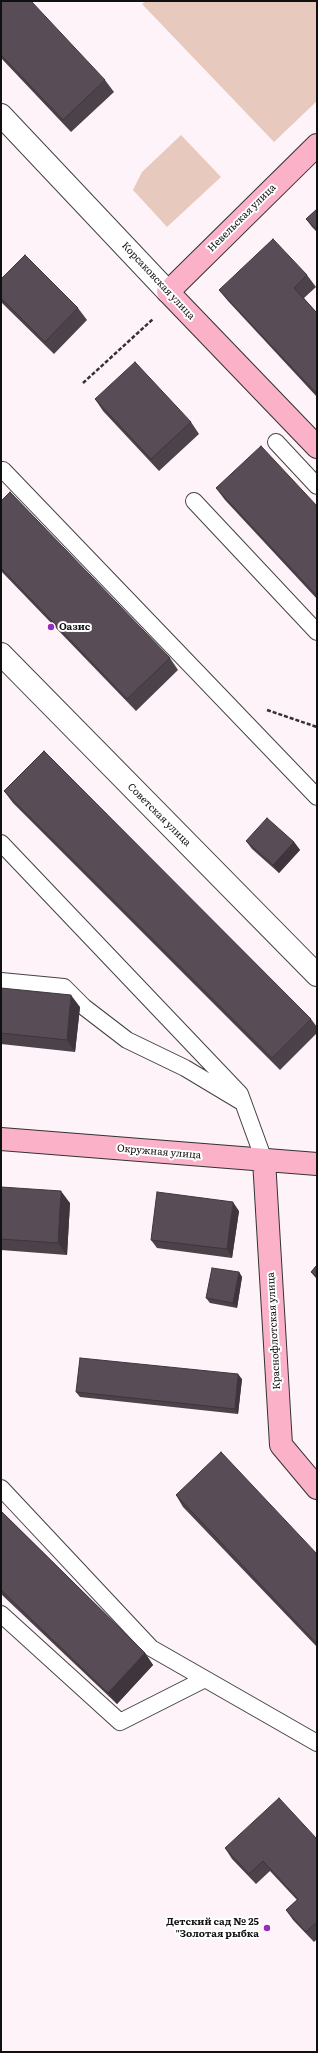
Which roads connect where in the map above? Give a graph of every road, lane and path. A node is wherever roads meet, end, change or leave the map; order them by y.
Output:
1 (1, 115) edge
2 (317, 145) edge
3 (168, 292) junction
4 (153, 319) dead end
5 (83, 383) dead end
6 (276, 442) dead end
7 (317, 447) edge
8 (2, 470) edge
9 (317, 486) edge
10 (194, 501) dead end
11 (317, 632) edge
12 (1, 654) edge
13 (317, 797) edge
14 (1, 843) edge
15 (317, 975) edge
16 (1, 981) edge
17 (242, 1102) junction
18 (1, 1139) edge
19 (264, 1160) junction
20 (317, 1164) edge
21 (1, 1488) edge
22 (317, 1488) edge
23 (1, 1614) edge
24 (205, 1679) junction
25 (317, 1743) edge

1 - 3 street, Корсаковская улица
2 - 3 street, Невельская улица
3 - 7 street, Корсаковская улица
4 - 5 path
6 - 9 lane
8 - 13 lane
10 - 11 lane
12 - 15 street, Советская улица
14 - 17 lane
16 - 17 lane
17 - 19 lane
18 - 19 street, Окружная улица
19 - 20 street, Окружная улица
19 - 22 street, Краснофлотская улица
21 - 24 lane
23 - 24 lane
24 - 25 lane

